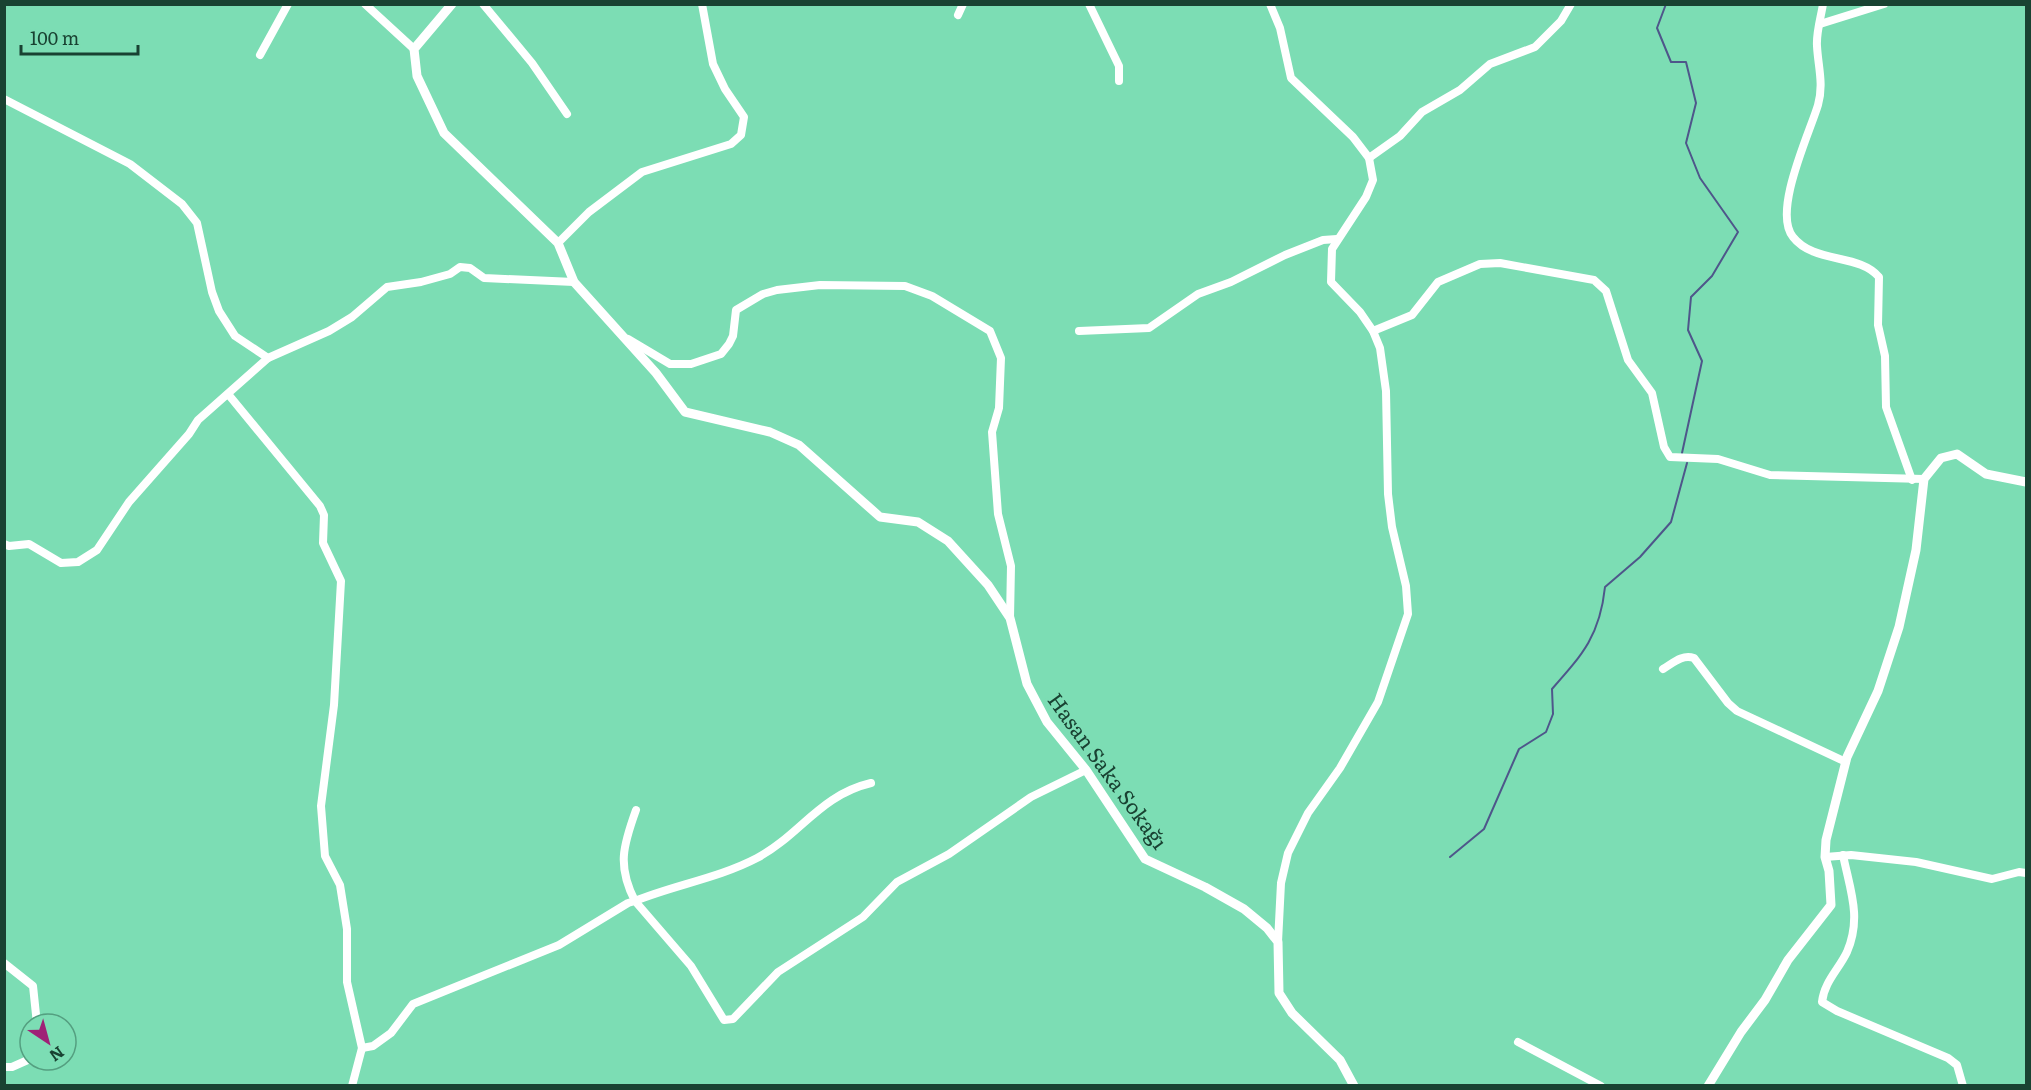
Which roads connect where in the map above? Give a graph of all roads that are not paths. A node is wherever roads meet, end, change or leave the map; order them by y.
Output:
1 (288, 4) edge
2 (365, 4) edge
3 (452, 4) edge
4 (483, 4) edge
5 (702, 4) edge
6 (963, 4) edge
7 (1089, 4) edge
8 (1270, 4) edge
9 (1571, 4) edge
10 (1822, 4) edge
11 (1884, 4) edge
12 (958, 15) dead end
13 (1820, 24) junction
14 (414, 49) junction
15 (260, 55) dead end
16 (1119, 81) dead end
17 (4, 99) edge
18 (567, 114) dead end
19 (1370, 158) junction
20 (1337, 239) junction
21 (558, 243) junction
22 (574, 282) junction
23 (1079, 331) dead end
24 (1373, 331) junction
25 (623, 336) junction
26 (268, 358) junction
27 (228, 394) junction
28 (1924, 479) junction
29 (1912, 480) junction
30 (2026, 482) edge
31 (4, 544) edge
32 (1010, 618) junction
33 (1663, 669) dead end
34 (1846, 762) junction
35 (1086, 770) junction
36 (871, 783) dead end
37 (636, 810) dead end
38 (1844, 855) junction
39 (1825, 858) junction
40 (2026, 873) edge
41 (635, 901) junction
42 (1278, 942) junction
43 (4, 963) edge
44 (36, 1012) edge
45 (1518, 1042) dead end
46 (362, 1048) junction
47 (352, 1086) edge
48 (1354, 1086) edge
49 (1601, 1086) edge
50 (1708, 1086) edge
51 (1963, 1086) edge

1 - 15 street
2 - 14 street
3 - 14 street
4 - 18 street
5 - 21 street
6 - 12 street
7 - 16 street
8 - 19 street
9 - 19 street
10 - 13 street
11 - 13 street
13 - 29 street
14 - 21 street, Hasan Saka Sokağı
17 - 26 street
19 - 20 street
20 - 23 street
20 - 24 street
21 - 22 street, Hasan Saka Sokağı
22 - 25 street, Hasan Saka Sokağı
22 - 26 street
24 - 29 street
24 - 42 street
25 - 32 street, Hasan Saka Sokağı
25 - 32 street
26 - 27 street
27 - 31 street
27 - 46 street
28 - 29 street
28 - 30 street
28 - 34 street
32 - 35 street, Hasan Saka Sokağı
33 - 34 street
34 - 39 street
35 - 41 street
35 - 42 street, Hasan Saka Sokağı
36 - 41 street
37 - 41 street
38 - 39 street
38 - 40 street
38 - 51 street
39 - 50 street
41 - 46 street
42 - 48 street
43 - 44 street
45 - 49 street
46 - 47 street

